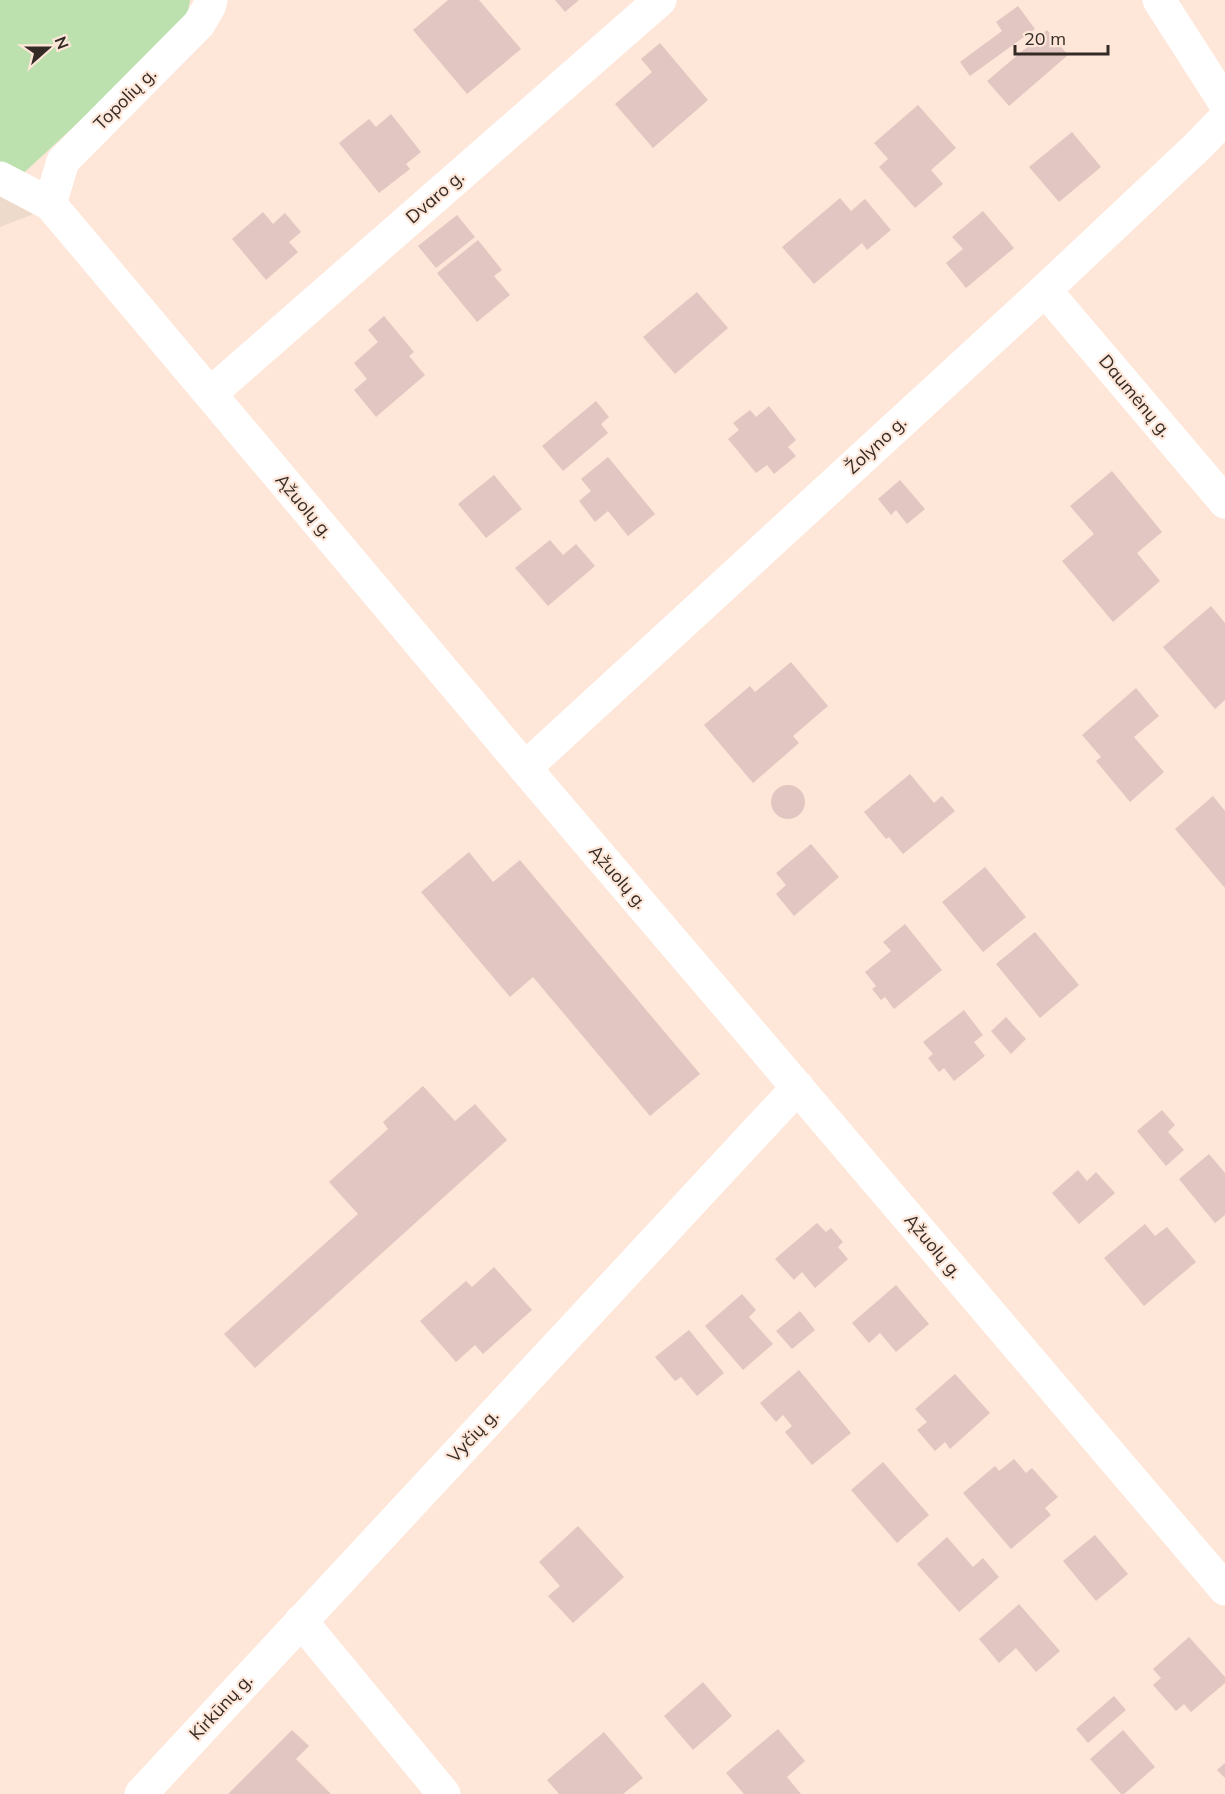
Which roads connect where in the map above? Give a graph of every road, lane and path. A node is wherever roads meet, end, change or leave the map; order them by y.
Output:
1 (211, 0) edge
2 (660, 0) edge
3 (1159, 0) edge
4 (1225, 103) edge
5 (1225, 118) edge
6 (0, 178) edge
7 (50, 204) junction
8 (1045, 290) junction
9 (210, 394) junction
10 (1225, 502) edge
11 (525, 768) junction
12 (798, 1087) junction
13 (1225, 1589) edge
14 (301, 1621) junction
15 (141, 1794) edge
16 (444, 1794) edge

1 - 7 street, Topolių g.
2 - 9 street, Dvaro g.
3 - 4 street
5 - 8 street, Žolyno g.
6 - 7 street, Ąžuolų g.
7 - 9 street, Ąžuolų g.
8 - 10 street, Daumėnų g.
8 - 11 street, Žolyno g.
9 - 11 street, Ąžuolų g.
11 - 12 street, Ąžuolų g.
12 - 13 street, Ąžuolų g.
12 - 14 street, Vyčių g.
14 - 15 street, Kirkūnų g.
14 - 16 street

